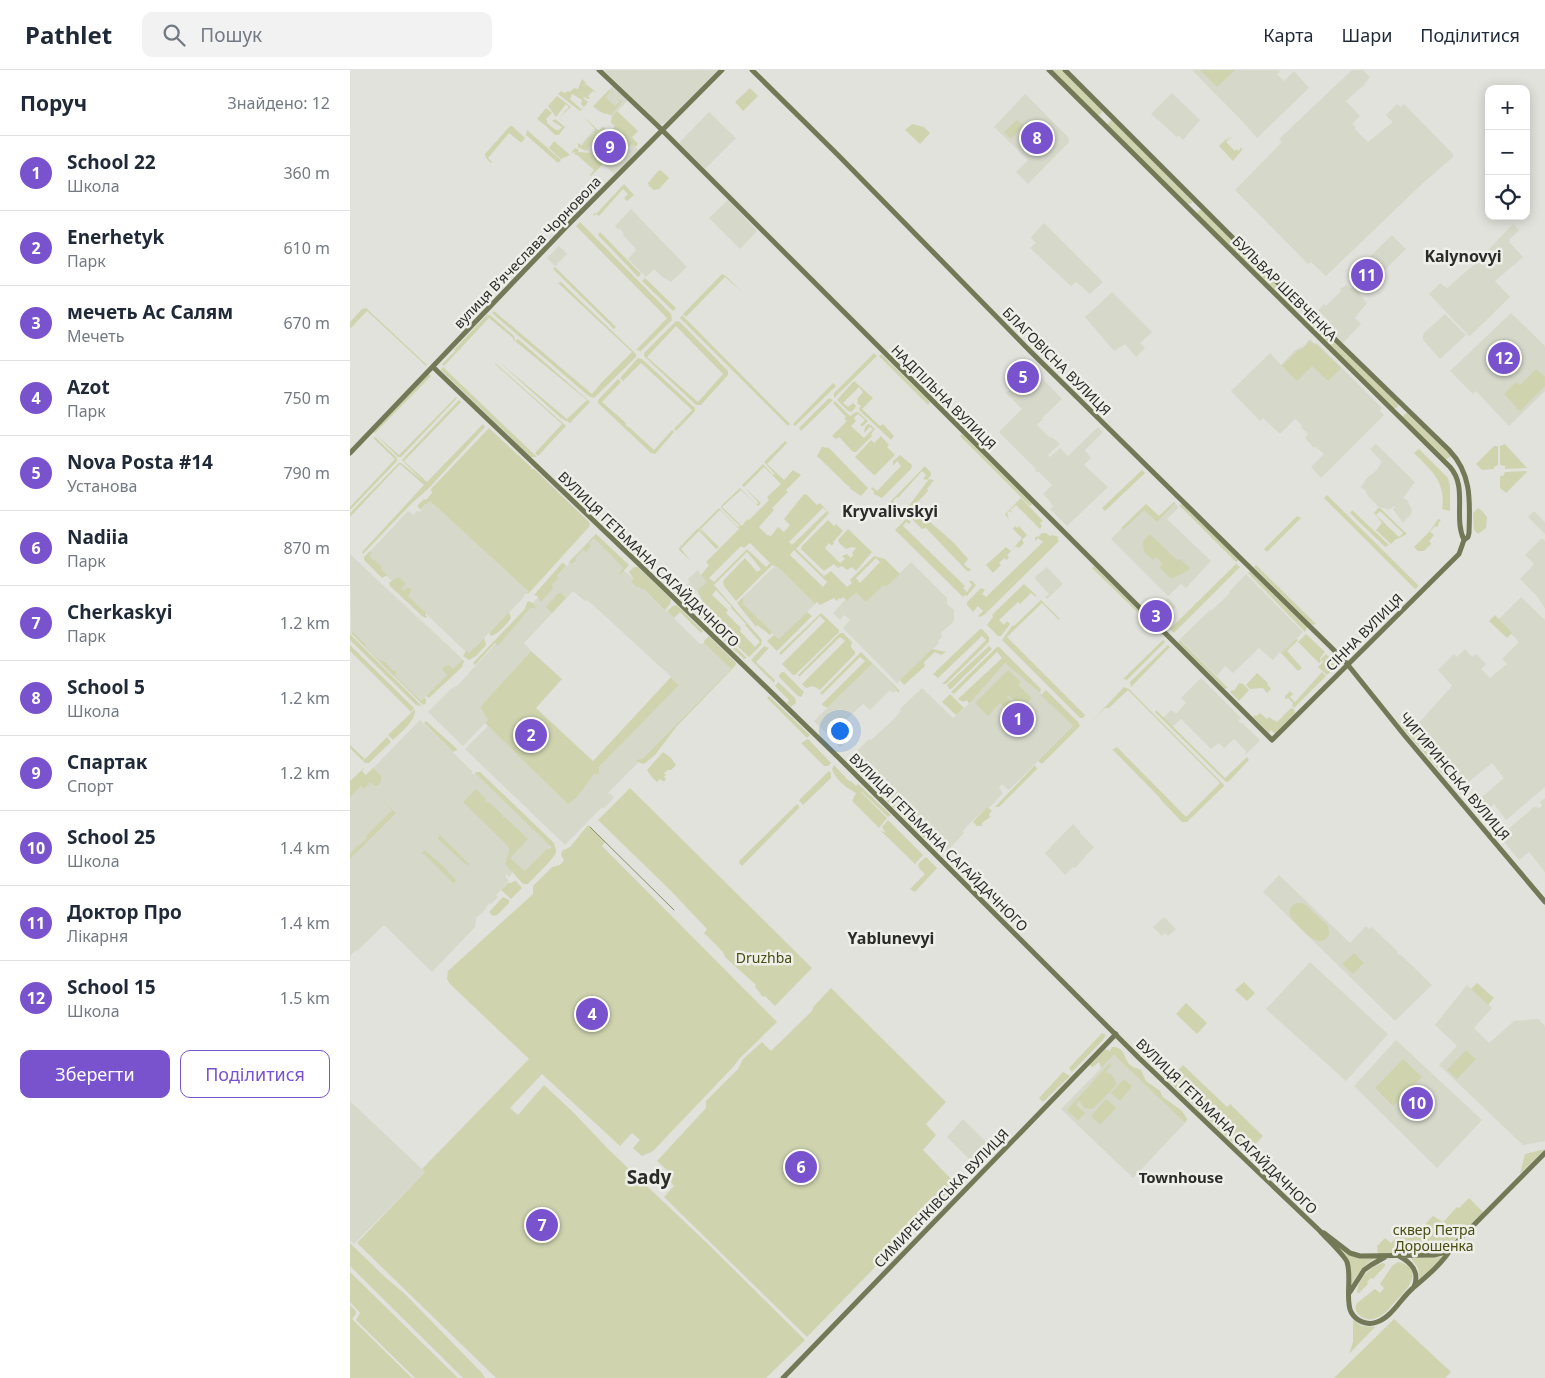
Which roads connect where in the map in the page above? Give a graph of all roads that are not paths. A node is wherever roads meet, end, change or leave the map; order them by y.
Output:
1 (600, 70) edge
2 (722, 70) edge
3 (752, 70) edge
4 (1049, 70) edge
5 (1065, 70) edge
6 (662, 130) junction
7 (433, 367) junction
8 (350, 453) edge
9 (1462, 467) junction
10 (1455, 473) junction
11 (1466, 539) junction
12 (1348, 664) junction
13 (1272, 740) joint
14 (1545, 902) edge
15 (1116, 1034) junction
16 (1545, 1153) edge
17 (1320, 1231) junction
18 (1452, 1247) junction
19 (1387, 1256) junction
20 (1399, 1256) junction
21 (1413, 1288) junction
22 (1349, 1293) junction
23 (783, 1378) edge

1 - 6 main road, НАДПІЛЬНА ВУЛИЦЯ
2 - 6 main road, вулиця Вʼячеслава Чорновола
3 - 12 main road, БЛАГОВІСНА ВУЛИЦЯ
4 - 10 main road, БУЛЬВАР ШЕВЧЕНКА
5 - 9 main road, БУЛЬВАР ШЕВЧЕНКА
6 - 7 main road, вулиця Вʼячеслава Чорновола
6 - 13 main road, НАДПІЛЬНА ВУЛИЦЯ
7 - 8 main road, вулиця Вʼячеслава Чорновола
7 - 15 main road, ВУЛИЦЯ ГЕТЬМАНА САГАЙДАЧНОГО
9 - 10 main road
9 - 11 main road, БУЛЬВАР ШЕВЧЕНКА
10 - 11 main road
11 - 12 main road, СІННА ВУЛИЦЯ
12 - 13 main road, СІННА ВУЛИЦЯ
12 - 14 main road, ЧИГИРИНСЬКА ВУЛИЦЯ
15 - 17 main road, ВУЛИЦЯ ГЕТЬМАНА САГАЙДАЧНОГО
15 - 23 main road, СИМИРЕНКІВСЬКА ВУЛИЦЯ
16 - 18 main road
17 - 19 main road, ВУЛИЦЯ ГЕТЬМАНА САГАЙДАЧНОГО
17 - 22 main road, ВУЛИЦЯ ГЕТЬМАНА САГАЙДАЧНОГО
18 - 20 main road
18 - 21 main road
19 - 20 main road
19 - 22 main road
20 - 21 main road
21 - 22 main road

